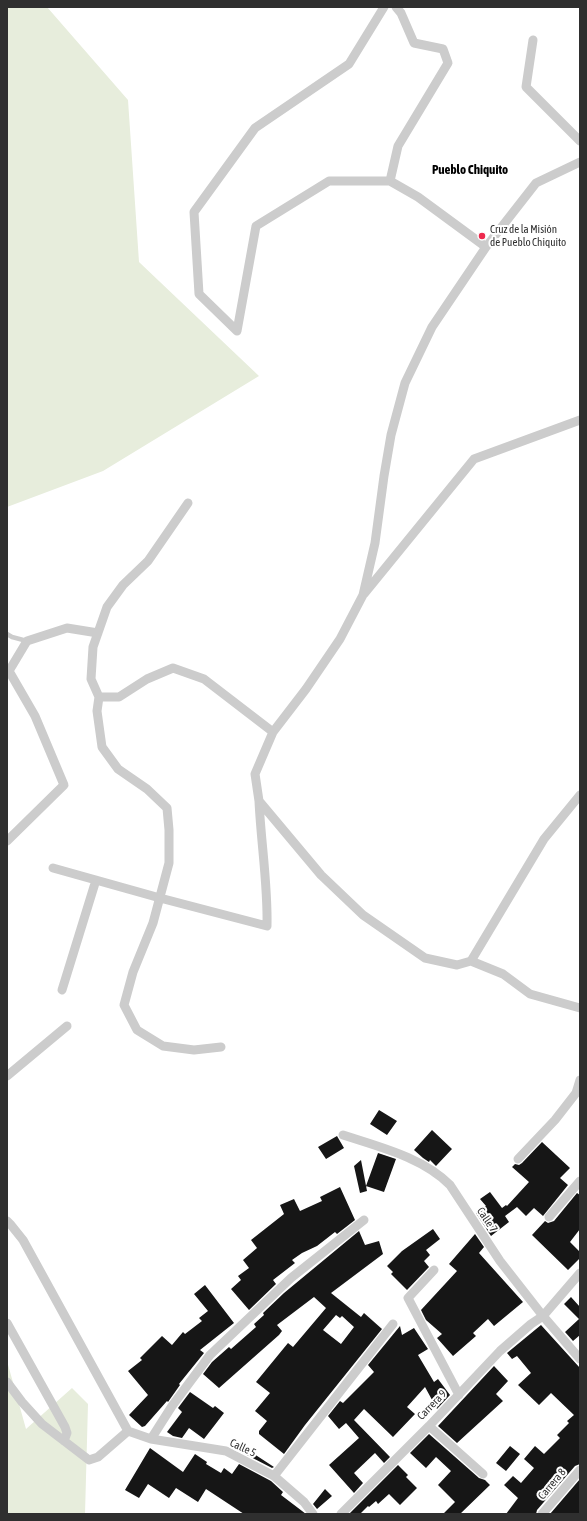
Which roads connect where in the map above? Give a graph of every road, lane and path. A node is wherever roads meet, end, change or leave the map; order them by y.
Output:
1 (384, 7) edge
2 (396, 7) edge
3 (533, 40) dead end
4 (580, 142) edge
5 (580, 162) edge
6 (390, 181) junction
7 (486, 247) junction
8 (580, 420) edge
9 (188, 504) dead end
10 (364, 595) junction
11 (98, 633) junction
12 (7, 634) edge
13 (27, 641) junction
14 (99, 698) junction
15 (273, 732) junction
16 (580, 795) edge
17 (259, 802) junction
18 (7, 841) edge
19 (53, 868) dead end
20 (96, 880) junction
21 (160, 898) junction
22 (471, 961) junction
23 (62, 990) dead end
24 (580, 1008) edge
25 (67, 1026) dead end
26 (221, 1047) dead end
27 (7, 1076) edge
28 (580, 1080) edge
29 (343, 1135) dead end
30 (518, 1159) dead end
31 (580, 1181) edge
32 (549, 1217) dead end
33 (364, 1220) dead end
34 (7, 1221) edge
35 (434, 1270) dead end
36 (580, 1273) edge
37 (543, 1316) junction
38 (7, 1323) edge
39 (393, 1324) dead end
40 (580, 1359) edge
41 (7, 1382) edge
42 (458, 1395) junction
43 (429, 1426) junction
44 (128, 1431) junction
45 (148, 1438) junction
46 (64, 1441) junction
47 (580, 1470) edge
48 (483, 1474) dead end
49 (274, 1476) junction
50 (313, 1514) edge
51 (341, 1514) edge
52 (542, 1514) edge

1 - 6 street
2 - 6 street
3 - 4 street
5 - 7 street
6 - 7 street
7 - 10 street
8 - 10 street
9 - 11 street
10 - 15 street
11 - 13 street
11 - 14 street
12 - 13 lane
13 - 18 street
14 - 15 street
14 - 21 street
15 - 17 street
16 - 22 street
17 - 21 street
17 - 22 street
19 - 20 street
20 - 21 street
20 - 23 street
21 - 26 street
22 - 24 street
25 - 27 street
28 - 30 street
29 - 37 street, Calle 7
31 - 32 street
33 - 45 street
34 - 44 street
35 - 42 street
36 - 37 street, Carrera 9
37 - 40 street, Calle 7
37 - 42 street, Carrera 9
38 - 46 street
39 - 49 street
41 - 46 street
42 - 43 street, Carrera 9
43 - 48 street
43 - 51 street, Carrera 9
44 - 45 street, Calle 5
44 - 46 street
45 - 49 street, Calle 5
47 - 52 street, Carrera 8
49 - 50 street, Calle 5

